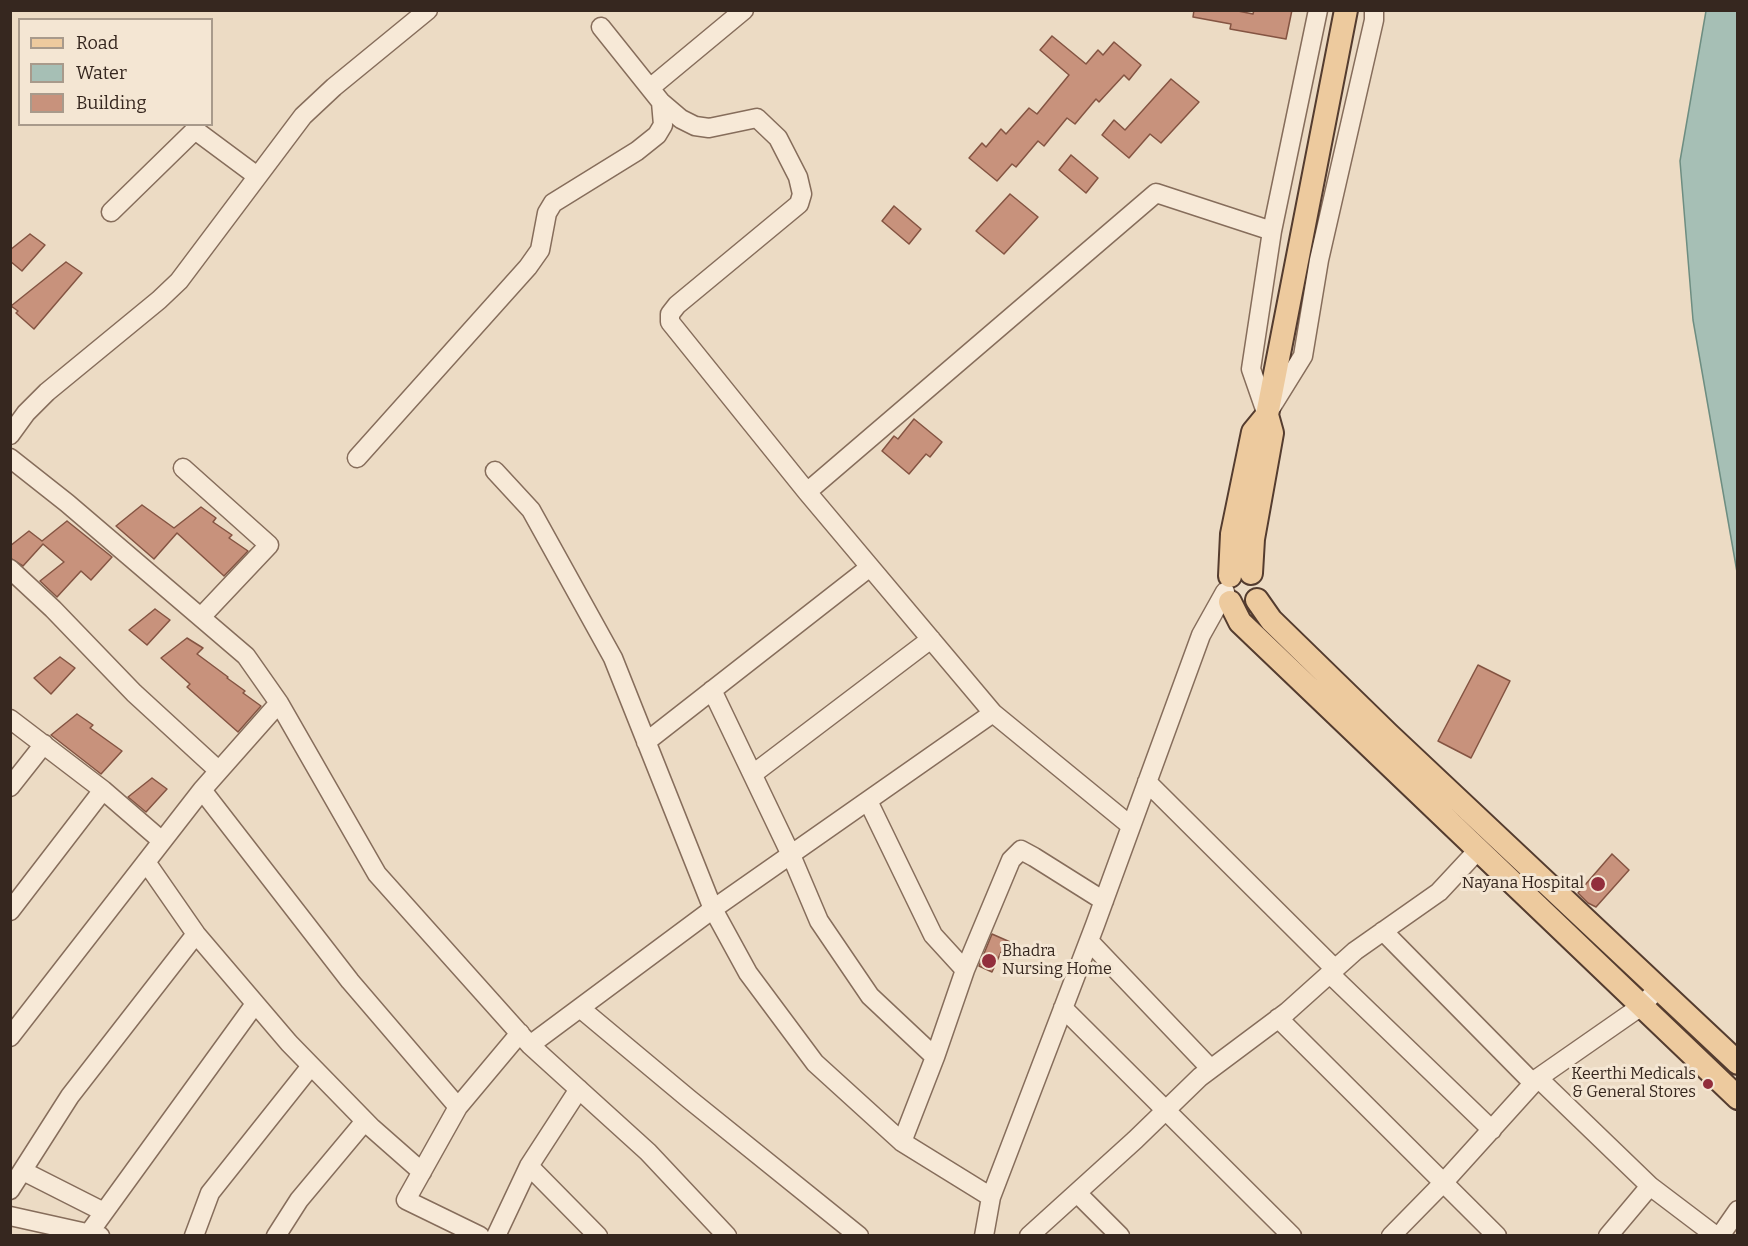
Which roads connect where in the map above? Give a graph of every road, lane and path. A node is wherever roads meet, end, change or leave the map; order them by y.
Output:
1 (428, 10) edge
2 (744, 10) edge
3 (1318, 10) edge
4 (1346, 10) edge
5 (1374, 10) edge
6 (601, 27) dead end
7 (656, 95) junction
8 (257, 176) junction
9 (111, 212) dead end
10 (1272, 231) junction
11 (1267, 415) junction
12 (10, 435) edge
13 (10, 458) edge
14 (357, 458) dead end
15 (183, 468) dead end
16 (495, 471) dead end
17 (807, 492) junction
18 (870, 567) junction
19 (10, 569) edge
20 (1234, 586) junction
21 (201, 617) junction
22 (931, 639) junction
23 (712, 690) junction
24 (279, 703) junction
25 (993, 713) junction
26 (10, 719) edge
27 (646, 742) junction
28 (44, 744) junction
29 (219, 771) junction
30 (753, 774) junction
31 (1147, 782) junction
32 (10, 787) edge
33 (103, 790) junction
34 (202, 790) junction
35 (868, 801) junction
36 (1131, 826) junction
37 (162, 841) junction
38 (1479, 849) junction
39 (791, 855) junction
40 (146, 862) junction
41 (1104, 901) junction
42 (713, 909) junction
43 (10, 911) edge
44 (1383, 931) junction
45 (196, 934) junction
46 (1089, 941) junction
47 (965, 970) junction
48 (1332, 971) junction
49 (1659, 988) junction
50 (255, 1004) junction
51 (1640, 1007) junction
52 (580, 1008) junction
53 (1063, 1008) junction
54 (1278, 1018) junction
55 (10, 1036) edge
56 (525, 1039) junction
57 (935, 1057) junction
58 (1737, 1063) edge
59 (311, 1066) junction
60 (1211, 1069) junction
61 (1536, 1080) junction
62 (579, 1089) junction
63 (1737, 1098) edge
64 (458, 1107) junction
65 (1165, 1111) junction
66 (364, 1121) junction
67 (1491, 1130) junction
68 (902, 1142) junction
69 (529, 1166) junction
70 (23, 1171) junction
71 (422, 1172) junction
72 (1444, 1182) junction
73 (1650, 1186) junction
74 (10, 1190) edge
75 (1077, 1193) junction
76 (991, 1197) junction
77 (1737, 1210) edge
78 (104, 1212) junction
79 (10, 1216) edge
80 (94, 1234) edge
81 (194, 1236) edge
82 (276, 1236) edge
83 (480, 1236) edge
84 (496, 1236) edge
85 (598, 1236) edge
86 (727, 1236) edge
87 (858, 1236) edge
88 (984, 1236) edge
89 (1029, 1236) edge
90 (1120, 1236) edge
91 (1292, 1236) edge
92 (1391, 1236) edge
93 (1497, 1236) edge
94 (1608, 1236) edge
95 (1718, 1236) edge

1 - 8 street
2 - 7 street
3 - 10 street
4 - 11 main road
5 - 11 street
6 - 7 street
7 - 14 street
7 - 17 street
8 - 9 street
8 - 12 street
10 - 11 street
10 - 17 street
11 - 20 main road
13 - 21 street
15 - 21 street
16 - 27 street
17 - 18 street
18 - 22 street
18 - 23 street
19 - 29 street
20 - 31 street
20 - 38 main road
20 - 49 main road
21 - 24 street
22 - 25 street
22 - 30 street
23 - 27 street
23 - 30 street
24 - 29 street
24 - 56 street
25 - 35 street
25 - 36 street
26 - 28 street
27 - 42 street
28 - 32 street
28 - 33 street
29 - 34 street
30 - 39 street
31 - 36 street
31 - 48 street
33 - 37 street
33 - 43 street
34 - 37 street
34 - 64 street
35 - 39 street
35 - 47 street
36 - 41 street
37 - 40 street
38 - 44 street
38 - 51 main road
39 - 42 street
39 - 57 street
40 - 45 street
40 - 55 street
41 - 46 street
41 - 47 street
42 - 52 street
42 - 68 street
44 - 48 street
44 - 61 street
45 - 50 street
45 - 70 street
46 - 53 street
46 - 60 street
47 - 57 street
48 - 54 street
48 - 67 street
49 - 51 street
49 - 58 main road
50 - 59 street
50 - 78 street
51 - 61 street
51 - 63 main road
52 - 56 street
52 - 87 street
53 - 65 street
53 - 76 street
54 - 60 street
54 - 72 street
56 - 62 street
56 - 64 street
57 - 68 street
59 - 66 street
59 - 81 street
60 - 65 street
61 - 67 street
61 - 73 street
62 - 69 street
62 - 86 street
64 - 71 street
65 - 75 street
65 - 91 street
66 - 71 street
66 - 82 street
67 - 72 street
68 - 76 street
69 - 84 street
69 - 85 street
70 - 74 street
70 - 78 street
71 - 83 street
72 - 92 street
72 - 93 street
73 - 94 street
73 - 95 street
75 - 89 street
75 - 90 street
76 - 88 street
77 - 95 street
78 - 80 street
79 - 80 street

